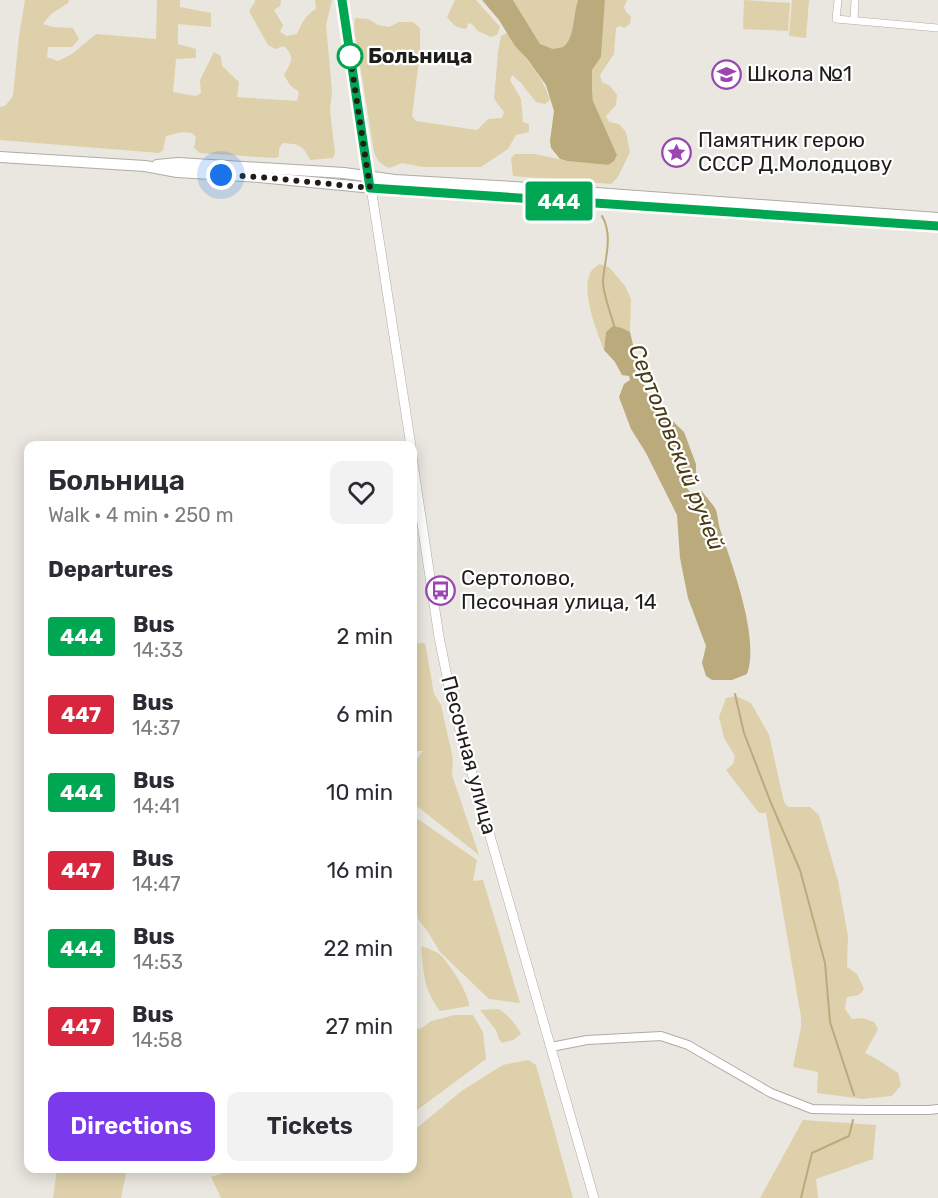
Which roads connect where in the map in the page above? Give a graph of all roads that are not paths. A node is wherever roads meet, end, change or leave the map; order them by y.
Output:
1 (342, 0) edge
2 (838, 0) edge
3 (855, 0) edge
4 (854, 21) junction
5 (938, 28) edge
6 (0, 157) edge
7 (145, 166) junction
8 (368, 176) junction
9 (370, 188) junction
10 (938, 218) edge
11 (938, 226) edge
12 (410, 441) edge
13 (417, 490) edge
14 (551, 1047) junction
15 (938, 1109) edge
16 (594, 1198) edge

1 - 8 main road
2 - 4 street
3 - 4 street
4 - 5 street
6 - 7 main road
7 - 8 main road
7 - 9 main road
8 - 9 main road
8 - 10 main road
9 - 11 main road
9 - 12 main road
13 - 14 main road, Песочная улица
14 - 15 street
14 - 16 main road, Песочная улица

